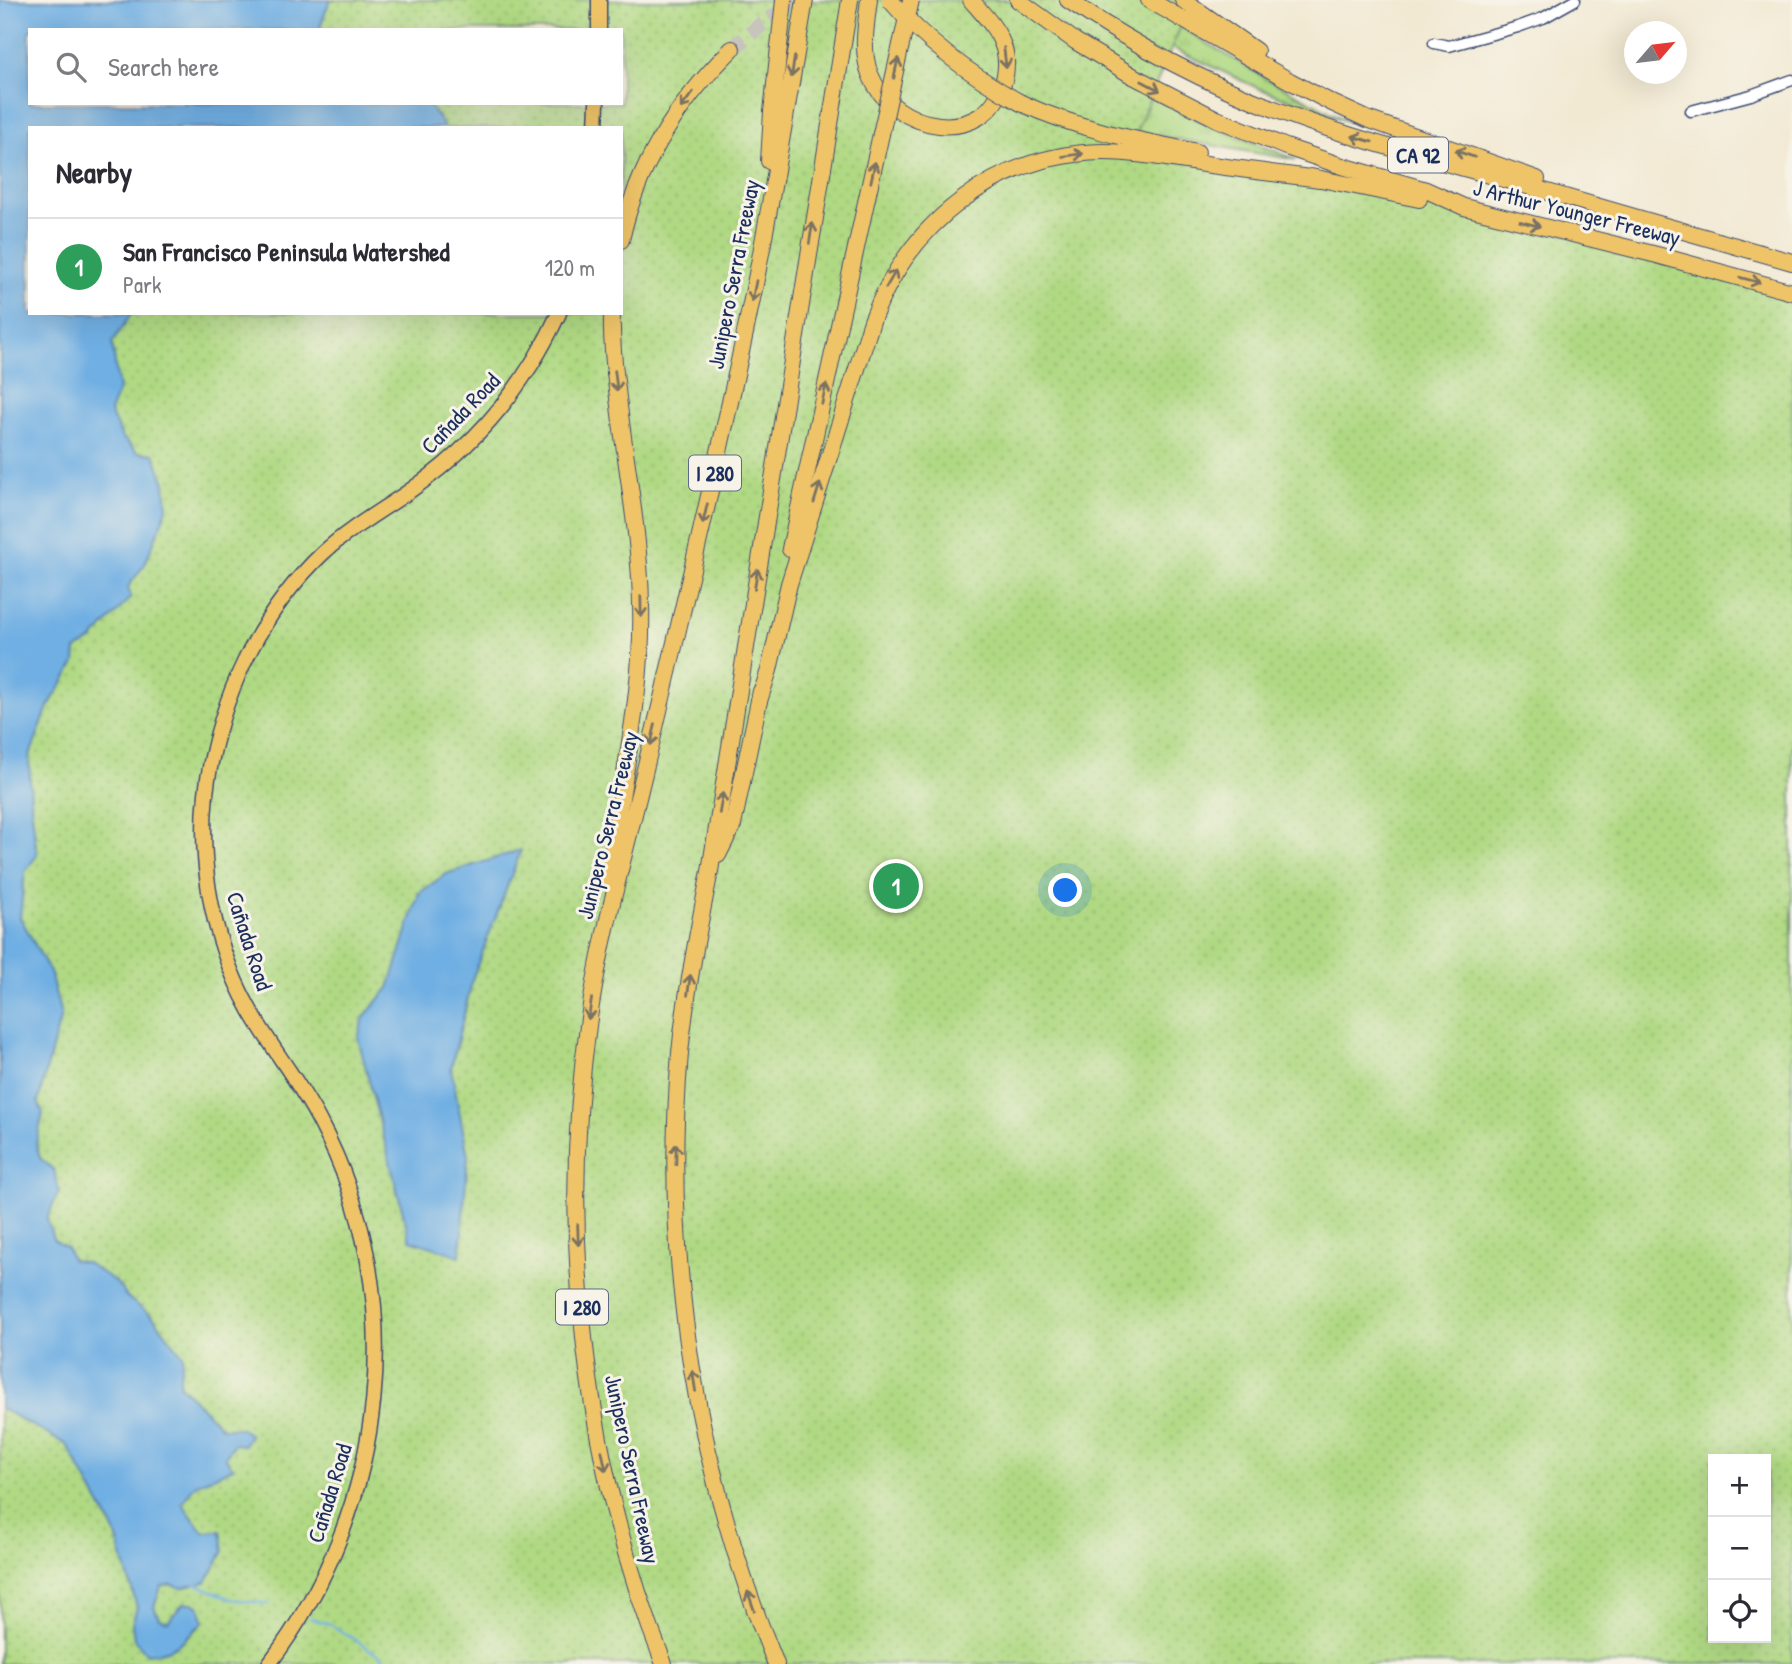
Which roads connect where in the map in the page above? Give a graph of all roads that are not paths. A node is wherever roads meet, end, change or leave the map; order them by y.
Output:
1 (600, 0) edge
2 (784, 0) edge
3 (805, 0) edge
4 (849, 0) edge
5 (869, 0) edge
6 (890, 0) edge
7 (911, 0) edge
8 (971, 0) edge
9 (1018, 0) edge
10 (1068, 0) edge
11 (1149, 0) edge
12 (1183, 0) edge
13 (1575, 0) edge
14 (599, 28) edge
15 (1434, 43) dead end
16 (732, 49) tunnel mouth
17 (1792, 80) edge
18 (1330, 102) junction
19 (597, 105) edge
20 (1691, 111) dead end
21 (596, 126) edge
22 (1320, 179) junction
23 (1464, 207) junction
24 (1640, 218) junction
25 (765, 230) junction
26 (623, 234) edge
27 (1792, 262) edge
28 (1792, 292) edge
29 (558, 315) edge
30 (612, 315) edge
31 (760, 701) junction
32 (710, 871) junction
33 (602, 941) junction
34 (269, 1664) edge
35 (664, 1664) edge
36 (776, 1664) edge

1 - 14 main road
2 - 25 highway
3 -> 25 highway, Junipero Serra Freeway / I 280
32 -> 4 highway, I 280
8 -> 5 highway
6 - 22 highway, bridge
31 -> 7 highway, bridge
9 -> 23 highway, J Arthur Younger Freeway / CA 92
24 -> 10 highway, J Arthur Younger Freeway / CA 92
11 - 18 highway
12 - 18 highway
13 - 15 street
16 -> 26 highway
17 - 20 street
24 -> 18 highway
19 - 21 main road
22 - 23 highway
31 -> 22 highway
23 -> 28 highway, J Arthur Younger Freeway / CA 92
24 - 27 highway, J Arthur Younger Freeway / CA 92
25 -> 33 highway, Junipero Serra Freeway / I 280
29 - 34 main road, Cañada Road
30 -> 33 highway
31 - 32 highway
36 -> 32 highway, I 280
33 -> 35 highway, Junipero Serra Freeway / I 280

